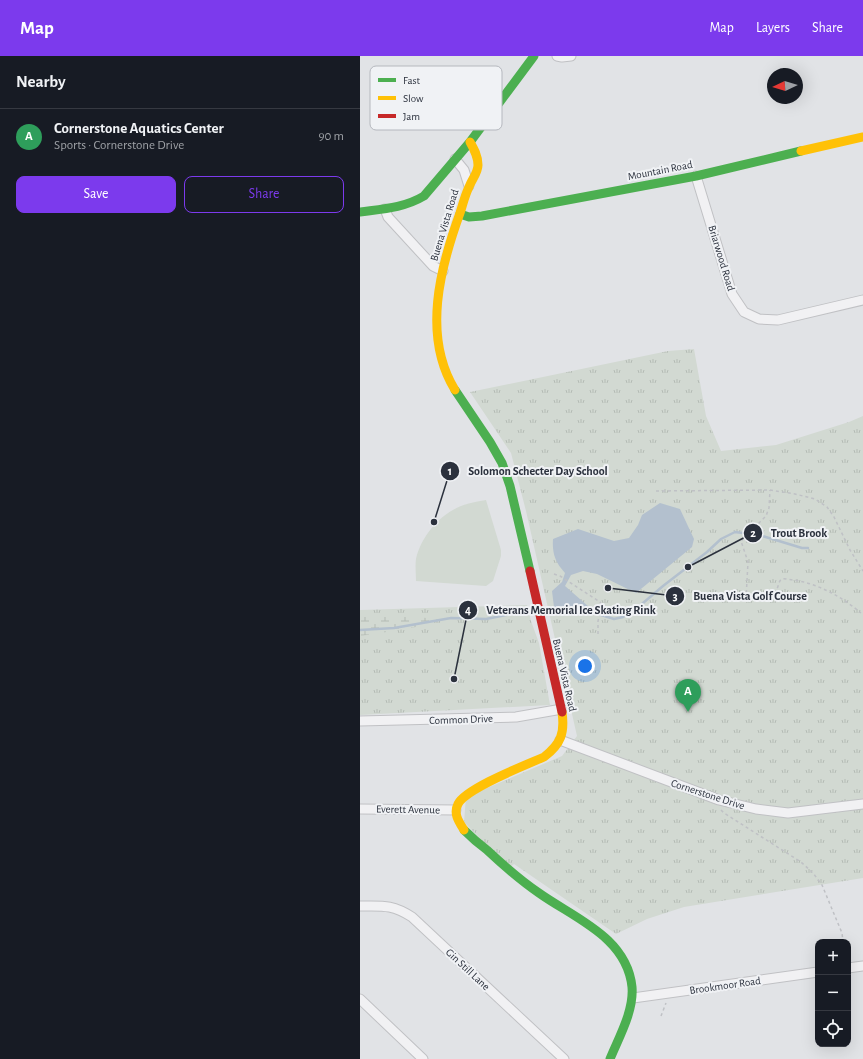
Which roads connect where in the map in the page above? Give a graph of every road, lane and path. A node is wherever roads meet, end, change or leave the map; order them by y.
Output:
1 (534, 56) edge
2 (556, 56) edge
3 (571, 56) edge
4 (502, 98) edge
5 (478, 130) edge
6 (863, 137) edge
7 (470, 142) junction
8 (455, 159) junction
9 (696, 176) junction
10 (469, 186) junction
11 (385, 209) junction
12 (360, 212) edge
13 (460, 214) junction
14 (443, 271) junction
15 (863, 300) edge
16 (770, 490) junction
17 (656, 491) dead end
18 (863, 570) edge
19 (554, 574) dead end
20 (746, 599) dead end
21 (764, 600) dead end
22 (861, 613) dead end
23 (598, 635) dead end
24 (562, 709) junction
25 (360, 721) edge
26 (560, 740) junction
27 (863, 804) edge
28 (360, 808) edge
29 (720, 809) dead end
30 (456, 810) junction
31 (360, 906) edge
32 (843, 939) edge
33 (863, 966) edge
34 (851, 968) edge
35 (815, 972) edge
36 (633, 998) junction
37 (360, 999) edge
38 (667, 1001) dead end
39 (661, 1016) dead end
40 (423, 1059) edge
41 (564, 1059) edge
42 (610, 1059) edge

1 - 4 street
2 - 3 street
5 - 7 street
6 - 9 street, Mountain Road
7 - 8 street
7 - 10 street, Buena Vista Road
8 - 10 street, Buena Vista Road
8 - 11 street
9 - 13 street, Mountain Road
9 - 15 street, Briarwood Road
10 - 13 street, Buena Vista Road
11 - 12 street
11 - 14 street, Buena Vista Road
13 - 14 street, Buena Vista Road
14 - 24 street, Buena Vista Road
16 - 17 path
16 - 18 path
16 - 20 path
19 - 23 path
21 - 22 path
24 - 25 street, Common Drive
24 - 26 street, Buena Vista Road
26 - 27 street, Cornerstone Drive
26 - 30 street
28 - 30 street, Everett Avenue
29 - 32 path
30 - 36 street
31 - 41 street, Gin Still Lane
33 - 34 street
35 - 36 street, Brookmoor Road
36 - 42 street
37 - 40 street
38 - 39 path

